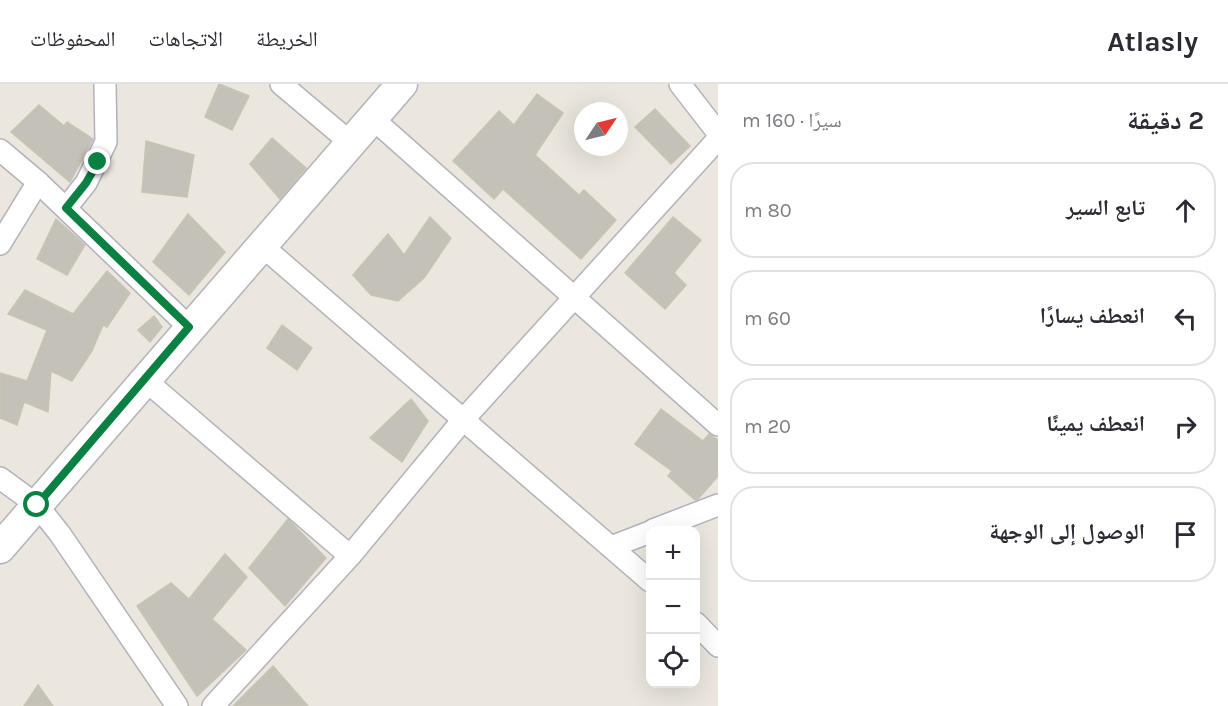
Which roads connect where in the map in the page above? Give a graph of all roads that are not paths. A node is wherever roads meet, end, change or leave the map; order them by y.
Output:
1 (105, 84) edge
2 (281, 84) edge
3 (402, 84) edge
4 (680, 84) edge
5 (372, 118) junction
6 (718, 133) edge
7 (718, 139) edge
8 (351, 143) junction
9 (0, 150) edge
10 (38, 182) junction
11 (66, 208) junction
12 (0, 244) edge
13 (261, 245) junction
14 (575, 299) junction
15 (189, 327) junction
16 (144, 380) junction
17 (463, 420) junction
18 (718, 425) edge
19 (0, 478) edge
20 (37, 505) junction
21 (718, 505) edge
22 (665, 526) edge
23 (646, 533) edge
24 (611, 547) junction
25 (0, 548) edge
26 (350, 556) junction
27 (650, 580) edge
28 (700, 627) edge
29 (718, 646) edge
30 (177, 706) edge
31 (213, 706) edge

1 - 11 street
2 - 8 street
3 - 5 street
4 - 6 street
5 - 8 street
5 - 14 street
7 - 14 street
8 - 13 street
9 - 10 street
10 - 11 street
10 - 12 street
11 - 15 street
13 - 15 street
13 - 17 street
14 - 17 street
14 - 18 street
15 - 16 street
16 - 20 street
16 - 26 street
17 - 24 street
17 - 26 street
19 - 20 street
20 - 25 street
20 - 30 street
21 - 22 street
23 - 24 street
24 - 27 street
26 - 31 street
28 - 29 street

